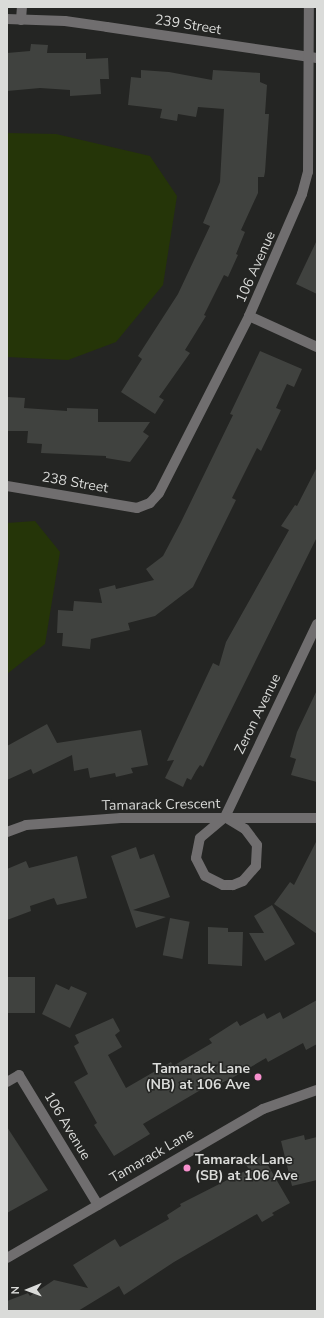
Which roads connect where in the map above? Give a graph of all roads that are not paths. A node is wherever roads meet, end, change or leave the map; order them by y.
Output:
1 (22, 7) edge
2 (309, 7) edge
3 (7, 19) edge
4 (21, 20) junction
5 (313, 57) edge
6 (249, 316) junction
7 (317, 347) edge
8 (7, 486) edge
9 (137, 508) joint
10 (317, 624) edge
11 (225, 817) junction
12 (317, 818) edge
13 (7, 832) edge
14 (7, 1082) edge
15 (317, 1090) edge
16 (98, 1205) junction
17 (7, 1258) edge

1 - 4 street
2 - 5 street, 106 Avenue
3 - 4 street, 239 Street
4 - 5 street, 239 Street
5 - 6 street, 106 Avenue
6 - 7 street
6 - 9 street, 106 Avenue
8 - 9 street, 238 Street
10 - 11 street, Zeron Avenue
11 - 11 street
11 - 12 street, Tamarack Crescent
11 - 13 street, Tamarack Crescent
14 - 16 street, 106 Avenue
15 - 16 street, Tamarack Lane
16 - 17 street, Tamarack Lane

